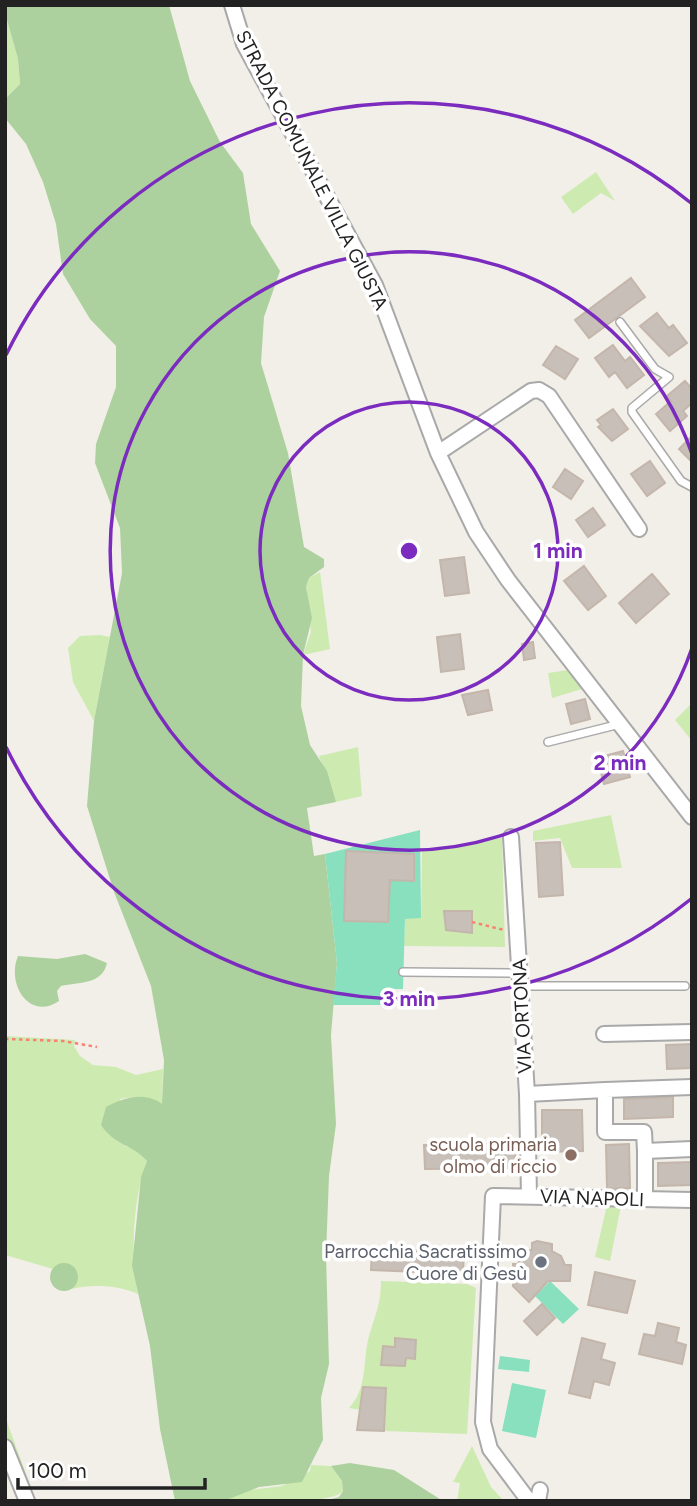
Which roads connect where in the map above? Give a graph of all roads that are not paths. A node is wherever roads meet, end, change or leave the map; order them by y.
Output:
1 (232, 5) edge
2 (620, 322) dead end
3 (438, 453) junction
4 (692, 487) edge
5 (639, 529) dead end
6 (620, 724) junction
7 (548, 742) dead end
8 (692, 817) edge
9 (511, 837) dead end
10 (403, 972) dead end
11 (520, 979) junction
12 (685, 986) dead end
13 (692, 1032) edge
14 (604, 1034) dead end
15 (692, 1087) edge
16 (605, 1090) junction
17 (527, 1094) junction
18 (692, 1149) edge
19 (645, 1151) junction
20 (529, 1196) junction
21 (645, 1199) junction
22 (692, 1200) edge
23 (5, 1447) edge
24 (10, 1472) edge
25 (536, 1497) edge
26 (27, 1501) edge

1 - 3 street, STRADA COMUNALE VILLA GIUSTA
2 - 4 lane
3 - 5 street
3 - 6 street, STRADA COMUNALE VILLA GIUSTA
6 - 7 lane
6 - 8 street, STRADA COMUNALE VILLA GIUSTA
9 - 11 street, VIA ORTONA
10 - 11 lane
11 - 12 lane
11 - 17 street, VIA ORTONA
13 - 14 street
15 - 16 street
16 - 17 street
16 - 19 street
17 - 20 street, VIA ORTONA
18 - 19 street
19 - 21 street
20 - 21 street, VIA NAPOLI
20 - 25 street, VIA NAPOLI
21 - 22 street, VIA NAPOLI
23 - 24 street
24 - 26 street

